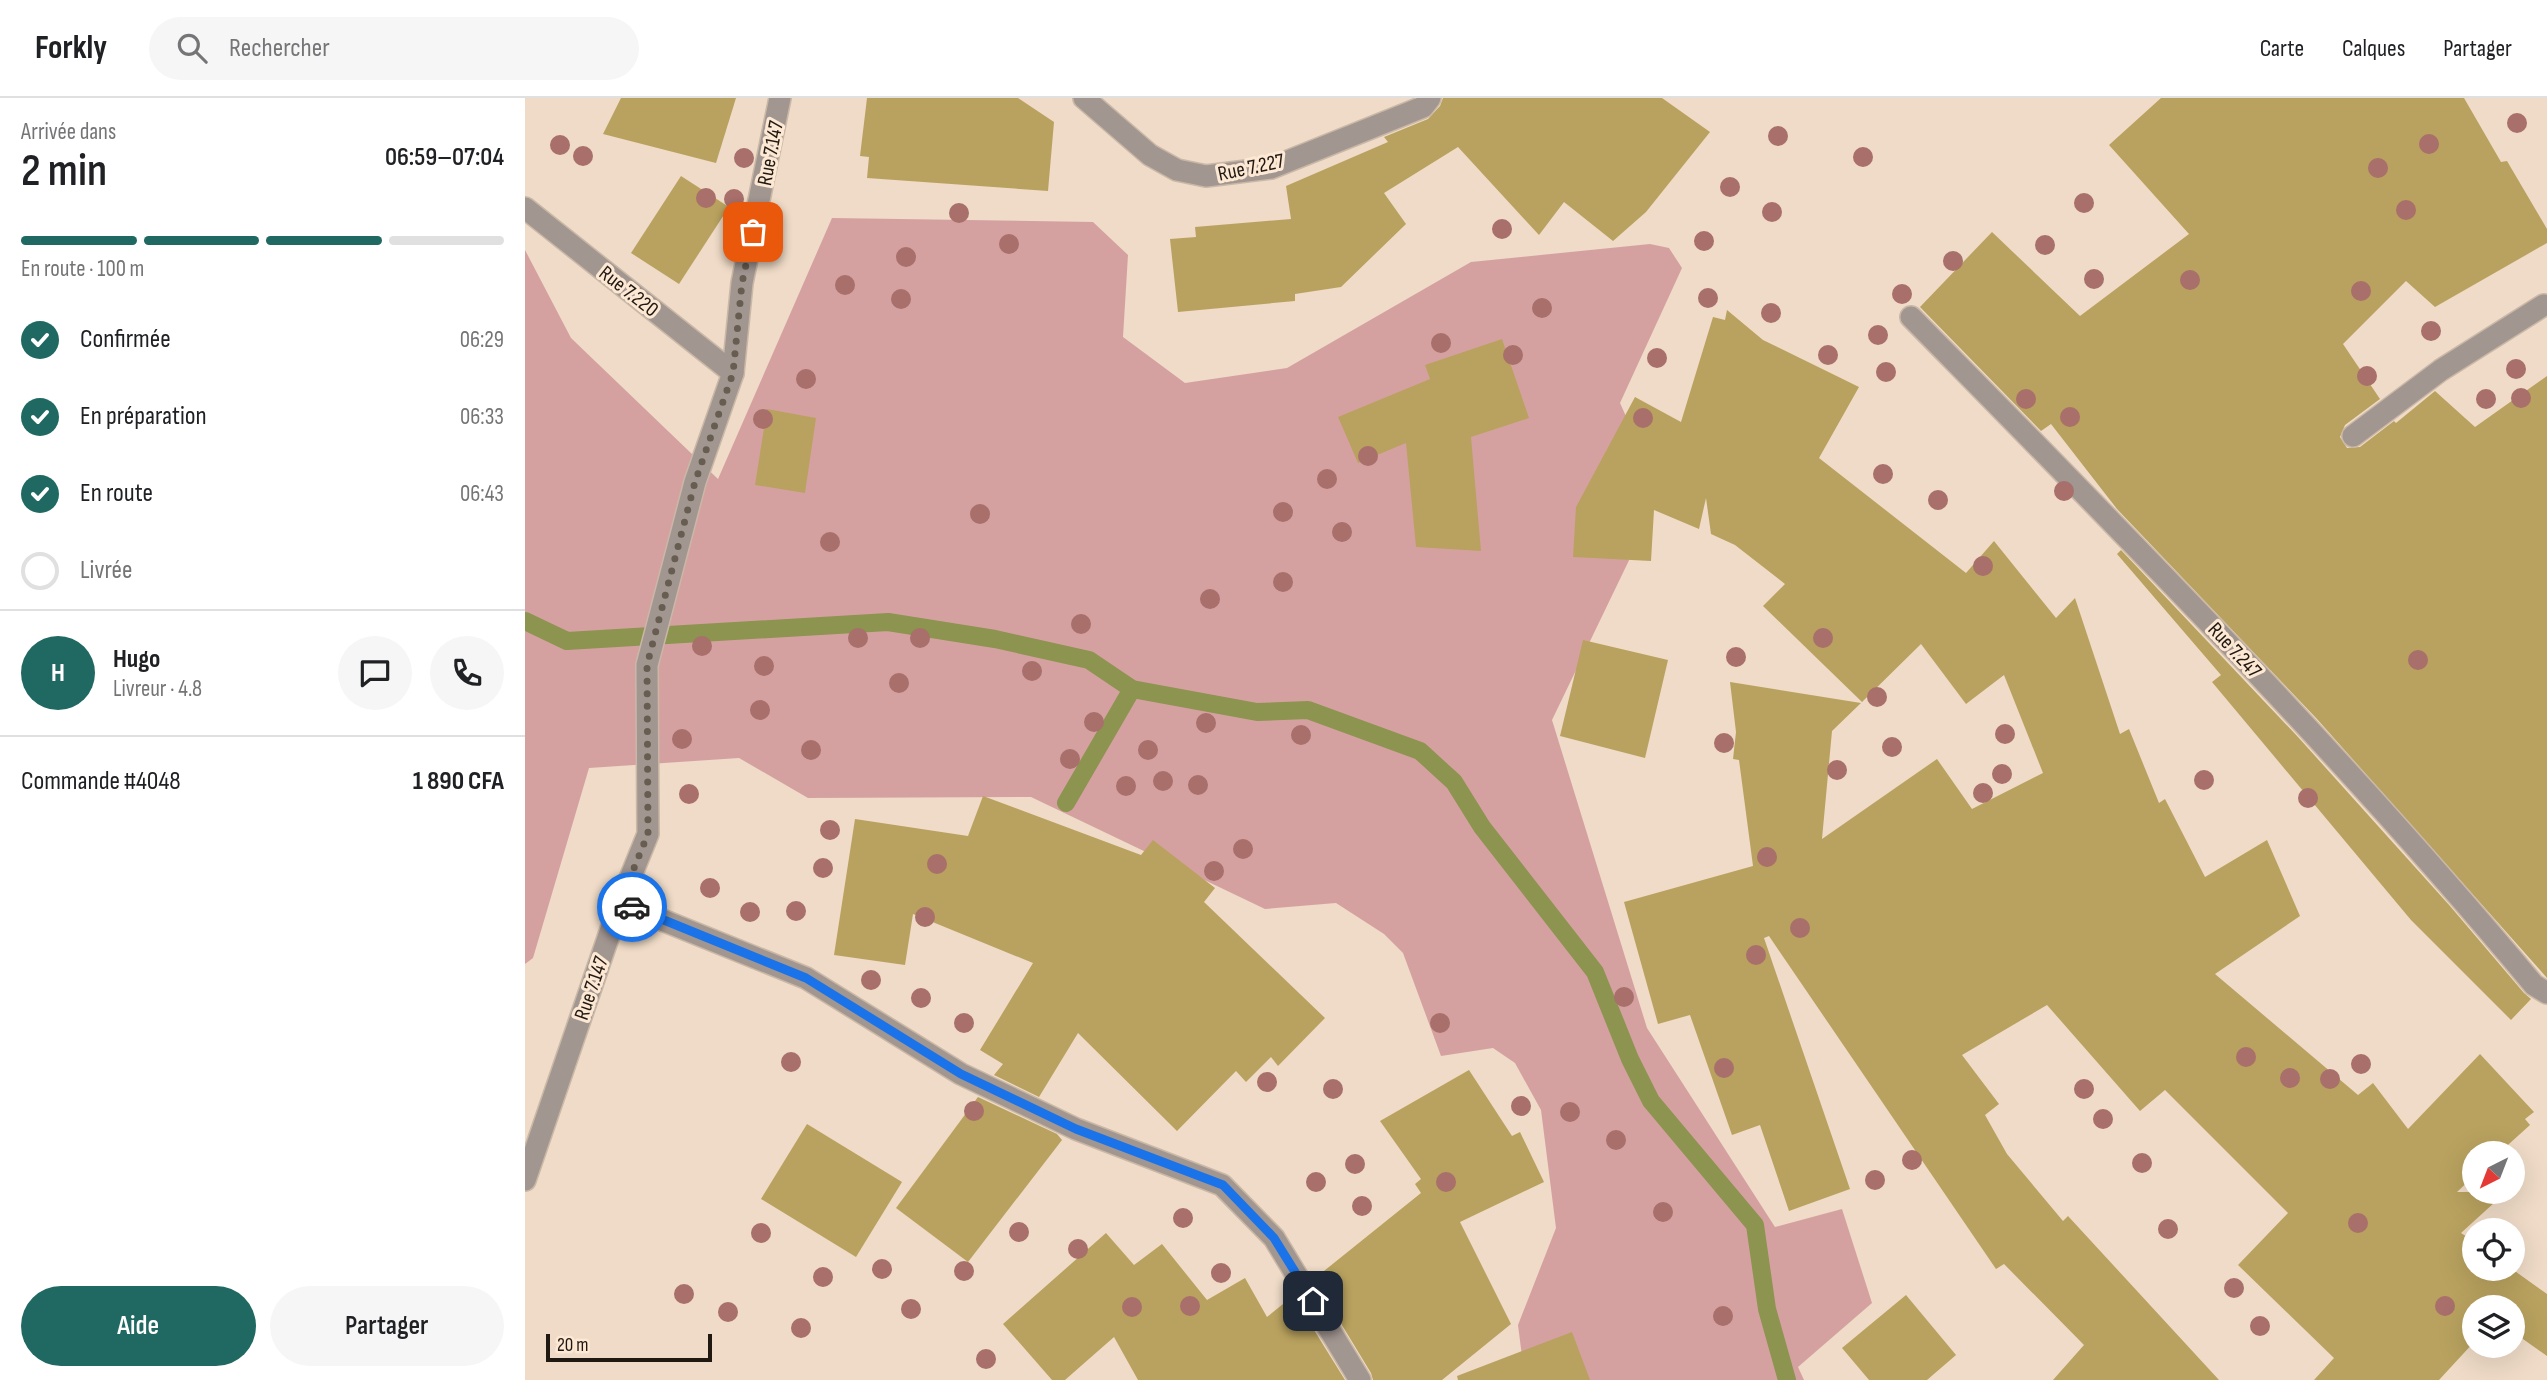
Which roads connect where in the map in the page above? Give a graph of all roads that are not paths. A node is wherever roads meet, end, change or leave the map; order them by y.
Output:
1 (780, 98) edge
2 (1084, 98) edge
3 (1430, 98) edge
4 (525, 208) edge
5 (2546, 305) edge
6 (1911, 317) dead end
7 (733, 373) junction
8 (2353, 436) dead end
9 (620, 902) junction
10 (2547, 993) edge
11 (525, 1180) edge
12 (1360, 1380) edge

1 - 7 street, Rue 7.147
2 - 3 street, Rue 7.227
4 - 7 street, Rue 7.220
5 - 8 street
6 - 10 street, Rue 7.247
7 - 9 street, Rue 7.147
9 - 11 street, Rue 7.147
9 - 12 street

